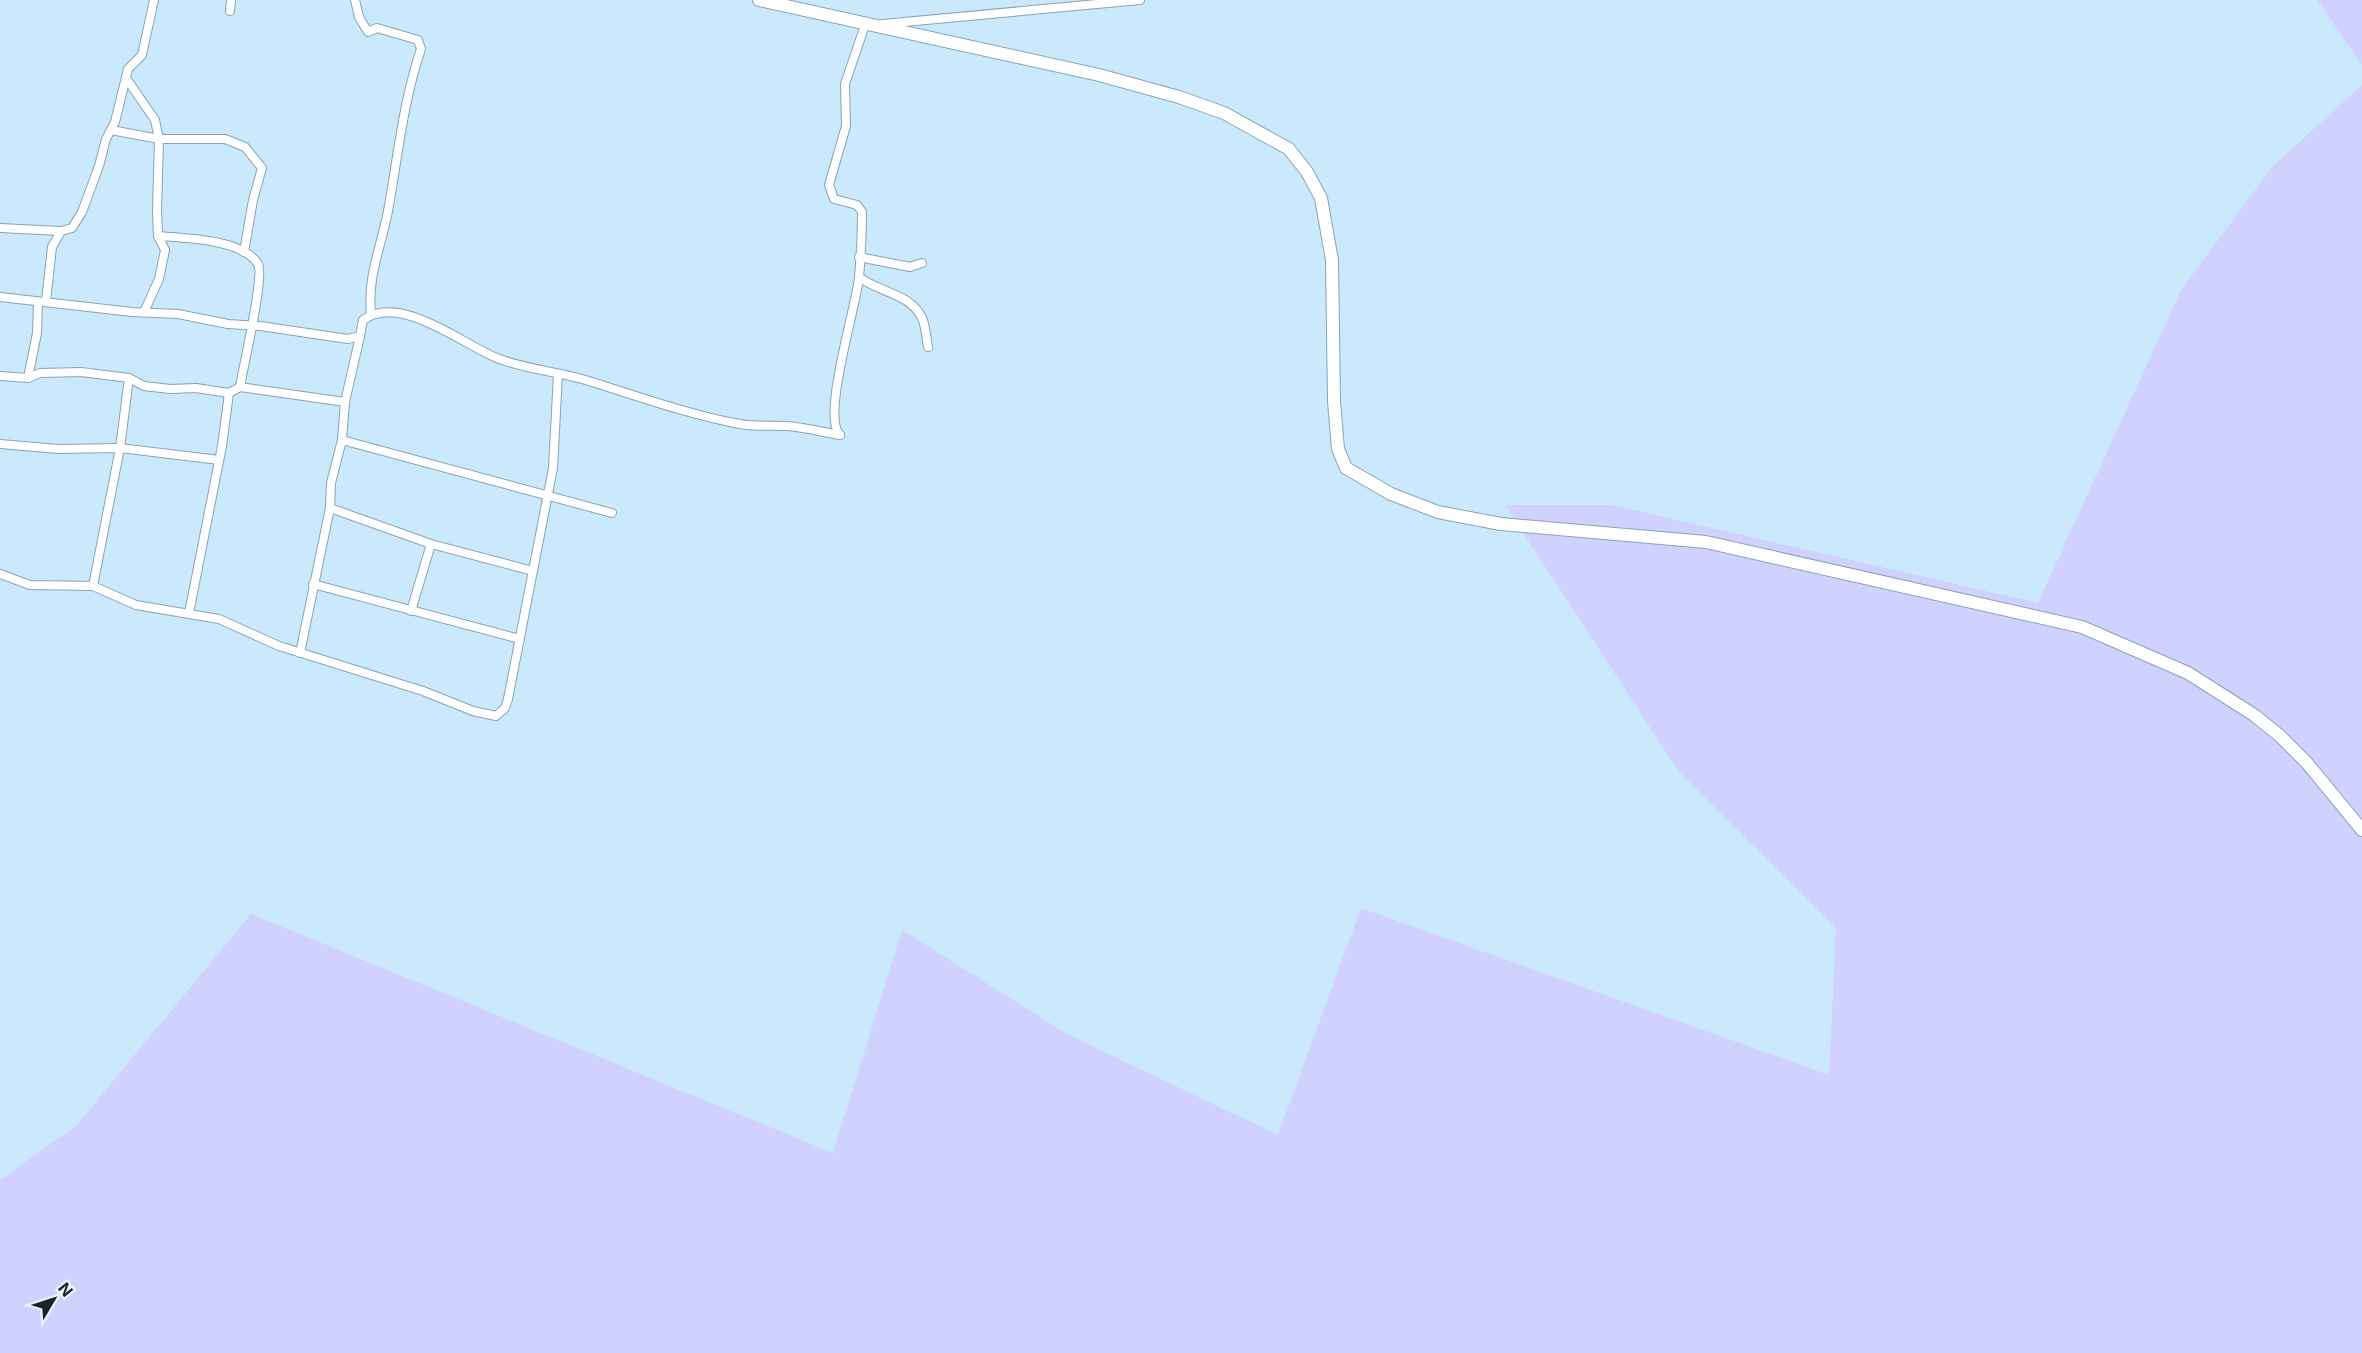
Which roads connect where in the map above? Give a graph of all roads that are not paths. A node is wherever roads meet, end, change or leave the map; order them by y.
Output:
1 (154, 0) edge
2 (231, 0) edge
3 (355, 0) edge
4 (759, 0) edge
5 (1023, 0) edge
6 (1140, 0) edge
7 (230, 11) dead end
8 (1016, 11) junction
9 (865, 26) junction
10 (126, 78) junction
11 (111, 130) junction
12 (159, 139) junction
13 (0, 228) edge
14 (61, 231) junction
15 (158, 237) junction
16 (244, 252) junction
17 (859, 257) junction
18 (922, 263) dead end
19 (859, 278) junction
20 (0, 297) edge
21 (42, 302) junction
22 (144, 312) junction
23 (371, 315) junction
24 (250, 325) junction
25 (360, 336) junction
26 (928, 346) dead end
27 (558, 374) junction
28 (0, 376) edge
29 (28, 378) junction
30 (129, 378) junction
31 (240, 387) junction
32 (229, 393) junction
33 (345, 402) junction
34 (342, 440) junction
35 (0, 444) edge
36 (120, 448) junction
37 (219, 460) junction
38 (547, 497) junction
39 (330, 508) junction
40 (612, 513) dead end
41 (431, 544) junction
42 (533, 571) junction
43 (0, 574) edge
44 (313, 584) junction
45 (93, 586) junction
46 (411, 611) junction
47 (189, 613) junction
48 (520, 639) junction
49 (300, 653) junction
50 (2362, 830) edge

1 - 10 street
2 - 7 street
3 - 23 street
4 - 9 main road
5 - 8 street
6 - 8 street
8 - 9 street
9 - 17 street
9 - 50 main road
10 - 11 street
10 - 12 street
11 - 12 street
11 - 14 street
12 - 15 street
12 - 16 street
13 - 14 street
14 - 21 street
15 - 16 street
15 - 22 street
16 - 24 street
17 - 18 street
17 - 19 street
19 - 26 street
19 - 27 street
20 - 21 street
21 - 22 street
21 - 29 street
22 - 24 street
23 - 25 street
23 - 27 street
24 - 25 street
24 - 31 street
25 - 33 street
27 - 38 street
28 - 29 street
29 - 30 street
30 - 32 street
30 - 36 street
31 - 32 street
31 - 33 street
32 - 37 street
33 - 34 street
34 - 38 street
34 - 39 street
35 - 36 street
36 - 37 street
36 - 45 street
37 - 47 street
38 - 40 street
38 - 42 street
39 - 41 street
39 - 44 street
41 - 42 street
41 - 46 street
42 - 48 street
43 - 45 street
44 - 46 street
44 - 49 street
45 - 47 street
46 - 48 street
47 - 49 street
48 - 49 street

